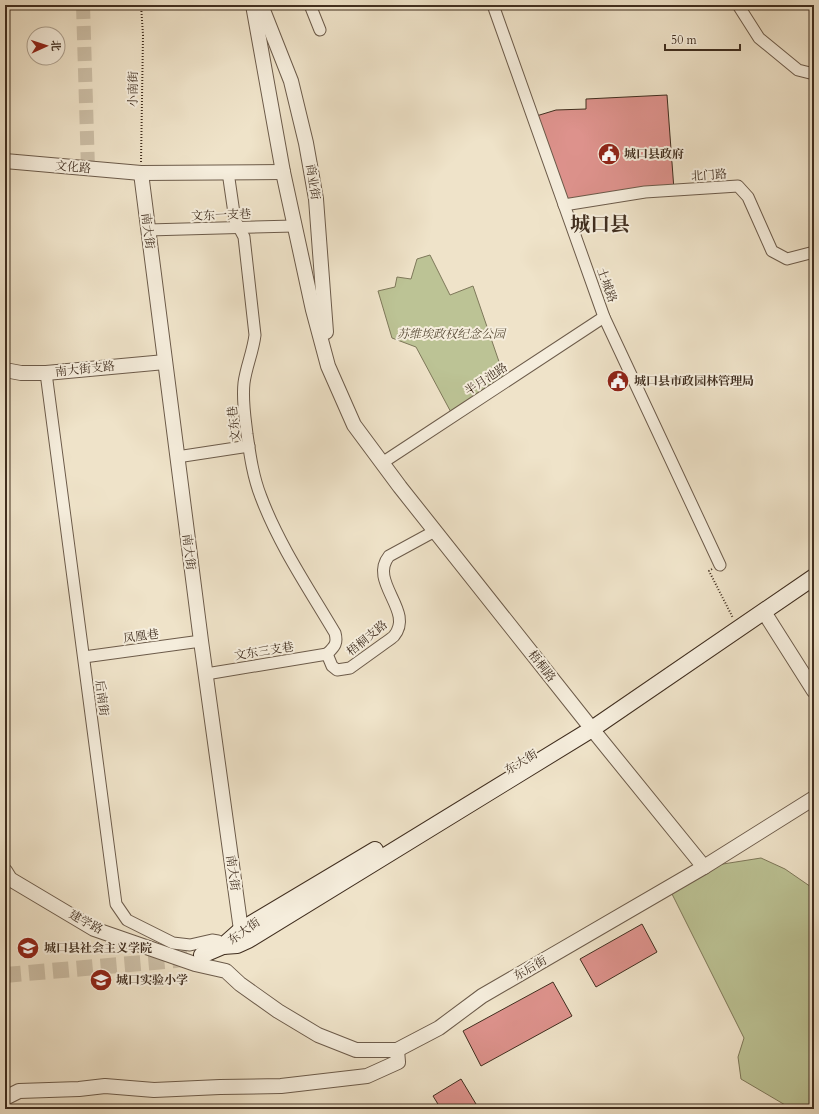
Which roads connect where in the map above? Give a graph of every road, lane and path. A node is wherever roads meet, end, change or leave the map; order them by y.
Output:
1 (141, 5) edge
2 (253, 5) edge
3 (261, 5) edge
4 (310, 5) edge
5 (493, 5) edge
6 (738, 5) edge
7 (320, 30) dead end
8 (814, 74) edge
9 (5, 161) edge
10 (228, 172) junction
11 (283, 172) junction
12 (141, 173) junction
13 (564, 204) junction
14 (294, 226) junction
15 (237, 227) junction
16 (148, 230) junction
17 (814, 252) edge
18 (604, 317) junction
19 (165, 362) junction
20 (328, 366) junction
21 (5, 370) edge
22 (46, 373) junction
23 (249, 446) junction
24 (177, 457) junction
25 (382, 463) junction
26 (435, 531) junction
27 (720, 565) joint
28 (814, 566) edge
29 (814, 577) edge
30 (764, 612) junction
31 (734, 619) junction
32 (201, 641) junction
33 (327, 654) junction
34 (84, 657) junction
35 (206, 674) junction
36 (814, 691) edge
37 (589, 726) junction
38 (814, 798) edge
39 (704, 867) junction
40 (5, 871) edge
41 (241, 930) junction
42 (223, 946) junction
43 (202, 955) tunnel mouth
44 (240, 984) joint
45 (397, 1050) junction
46 (5, 1098) edge

1 - 12 path, 小南街
2 - 11 street, 商业街
3 - 20 street, 商业街
4 - 7 street
5 - 13 street, 土城路
6 - 8 street
9 - 12 street, 文化路
10 - 11 street, 文化路
10 - 12 street, 文化路
10 - 15 street, 文东巷
11 - 14 street, 商业街
12 - 16 street, 南大街
13 - 17 street, 北门路
13 - 18 street, 土城路
14 - 15 street, 文东一支巷
14 - 20 street, 商业街
15 - 16 street, 文东一支巷
15 - 23 street, 文东巷
16 - 19 street, 南大街
18 - 25 street, 半月池路
18 - 27 street, 土城路
19 - 22 street, 南大街支路
19 - 24 street, 南大街
20 - 25 street, 商业街
21 - 22 street, 南大街支路
22 - 34 street, 后南街
23 - 24 street
23 - 33 street, 文东巷
24 - 32 street, 南大街
25 - 26 street, 梧桐路
26 - 33 street, 梧桐支路
26 - 37 street, 梧桐路
27 - 31 path
28 - 31 main road, 东大街
29 - 30 main road, 东大街
30 - 36 street
30 - 37 main road, 东大街
31 - 37 main road, 东大街
32 - 34 street, 凤凰巷
32 - 35 street, 南大街
33 - 35 street, 文东三支巷
34 - 42 street, 后南街
35 - 41 street, 南大街
37 - 39 street, 梧桐路
37 - 41 main road, 东大街
37 - 42 main road, 东大街
38 - 39 street, 东后街
39 - 45 street, 东后街
40 - 44 street, 建学路
41 - 42 main road, 东大街
42 - 43 main road
44 - 45 street, 东后街
45 - 46 street

